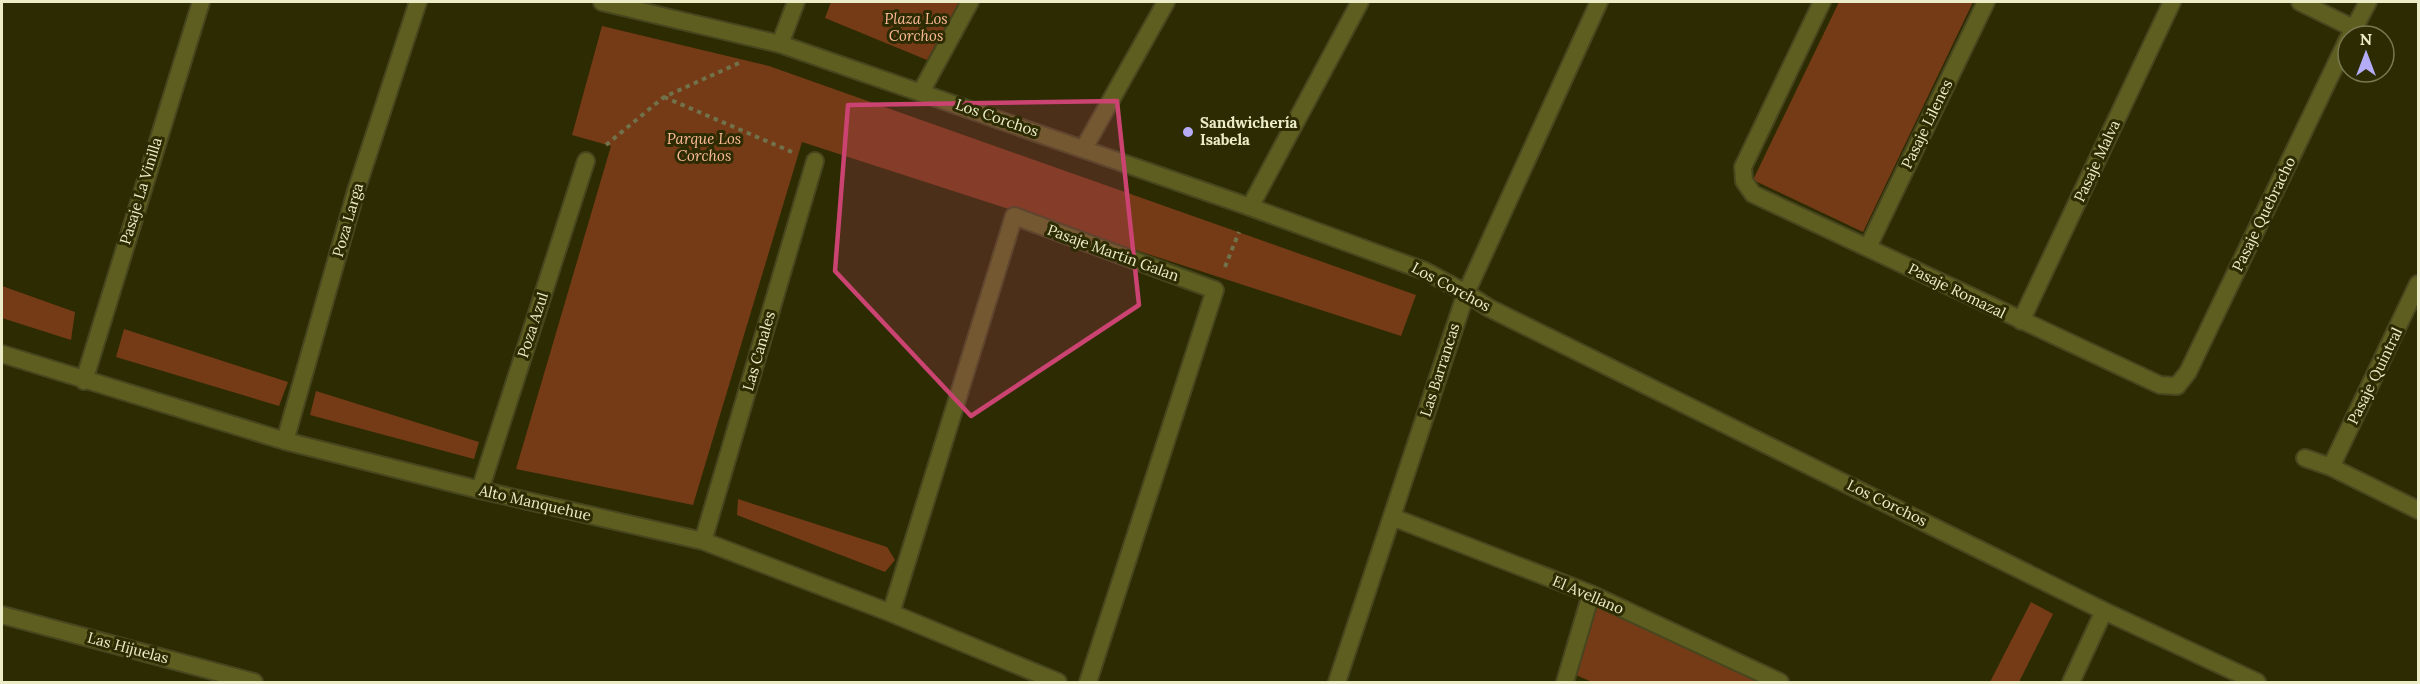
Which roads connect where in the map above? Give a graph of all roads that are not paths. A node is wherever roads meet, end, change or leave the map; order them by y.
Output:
1 (201, 2) edge
2 (418, 2) edge
3 (603, 2) edge
4 (796, 2) edge
5 (970, 2) edge
6 (1166, 2) edge
7 (1360, 2) edge
8 (1599, 2) edge
9 (1822, 2) edge
10 (1986, 2) edge
11 (2172, 2) edge
12 (2300, 2) edge
13 (2368, 2) edge
14 (2356, 24) edge
15 (2336, 25) edge
16 (780, 44) junction
17 (2336, 63) edge
18 (921, 92) junction
19 (1084, 148) junction
20 (586, 161) road end
21 (815, 161) road end
22 (1250, 207) junction
23 (1868, 247) junction
24 (2418, 284) edge
25 (1466, 293) junction
26 (2021, 321) junction
27 (2, 354) edge
28 (84, 381) junction
29 (2177, 386) joint
30 (285, 441) junction
31 (2305, 458) dead end
32 (2331, 467) junction
33 (480, 490) junction
34 (2418, 510) edge
35 (1392, 517) junction
36 (703, 541) junction
37 (1591, 594) junction
38 (2104, 611) junction
39 (891, 613) junction
40 (2, 615) edge
41 (254, 682) edge
42 (1058, 682) edge
43 (1088, 682) edge
44 (1337, 682) edge
45 (1565, 682) edge
46 (1780, 682) edge
47 (2071, 682) edge
48 (2257, 682) edge

1 - 28 street, Pasaje La Vinilla
2 - 30 street, Poza Larga
3 - 16 street, Los Corchos
4 - 16 street
5 - 18 street
6 - 19 street
7 - 22 street
8 - 25 street, Las Barrancas
9 - 23 street, Pasaje Romazal
10 - 23 street, Pasaje Lilenes
11 - 26 street, Pasaje Malva
12 - 15 street
13 - 14 street, Pasaje Quebracho
16 - 18 street, Los Corchos
17 - 29 street, Pasaje Quebracho
18 - 19 street, Los Corchos
19 - 22 street, Los Corchos
20 - 33 street, Poza Azul
21 - 36 street, Las Canales
22 - 25 street, Los Corchos
23 - 26 street, Pasaje Romazal
24 - 32 street, Pasaje Quintral
25 - 35 street, Las Barrancas
25 - 38 street, Los Corchos
26 - 29 street, Pasaje Romazal
27 - 28 street, Alto Manquehue
28 - 30 street, Alto Manquehue
30 - 33 street, Alto Manquehue
31 - 32 street
32 - 34 street
33 - 36 street, Alto Manquehue
35 - 37 street, El Avellano
35 - 44 street, Las Barrancas
36 - 39 street, Alto Manquehue
37 - 45 street
37 - 46 street, El Avellano
38 - 47 street
38 - 48 street, Los Corchos
39 - 42 street, Alto Manquehue
39 - 43 street, Pasaje Martin Galan
40 - 41 street, Las Hijuelas

